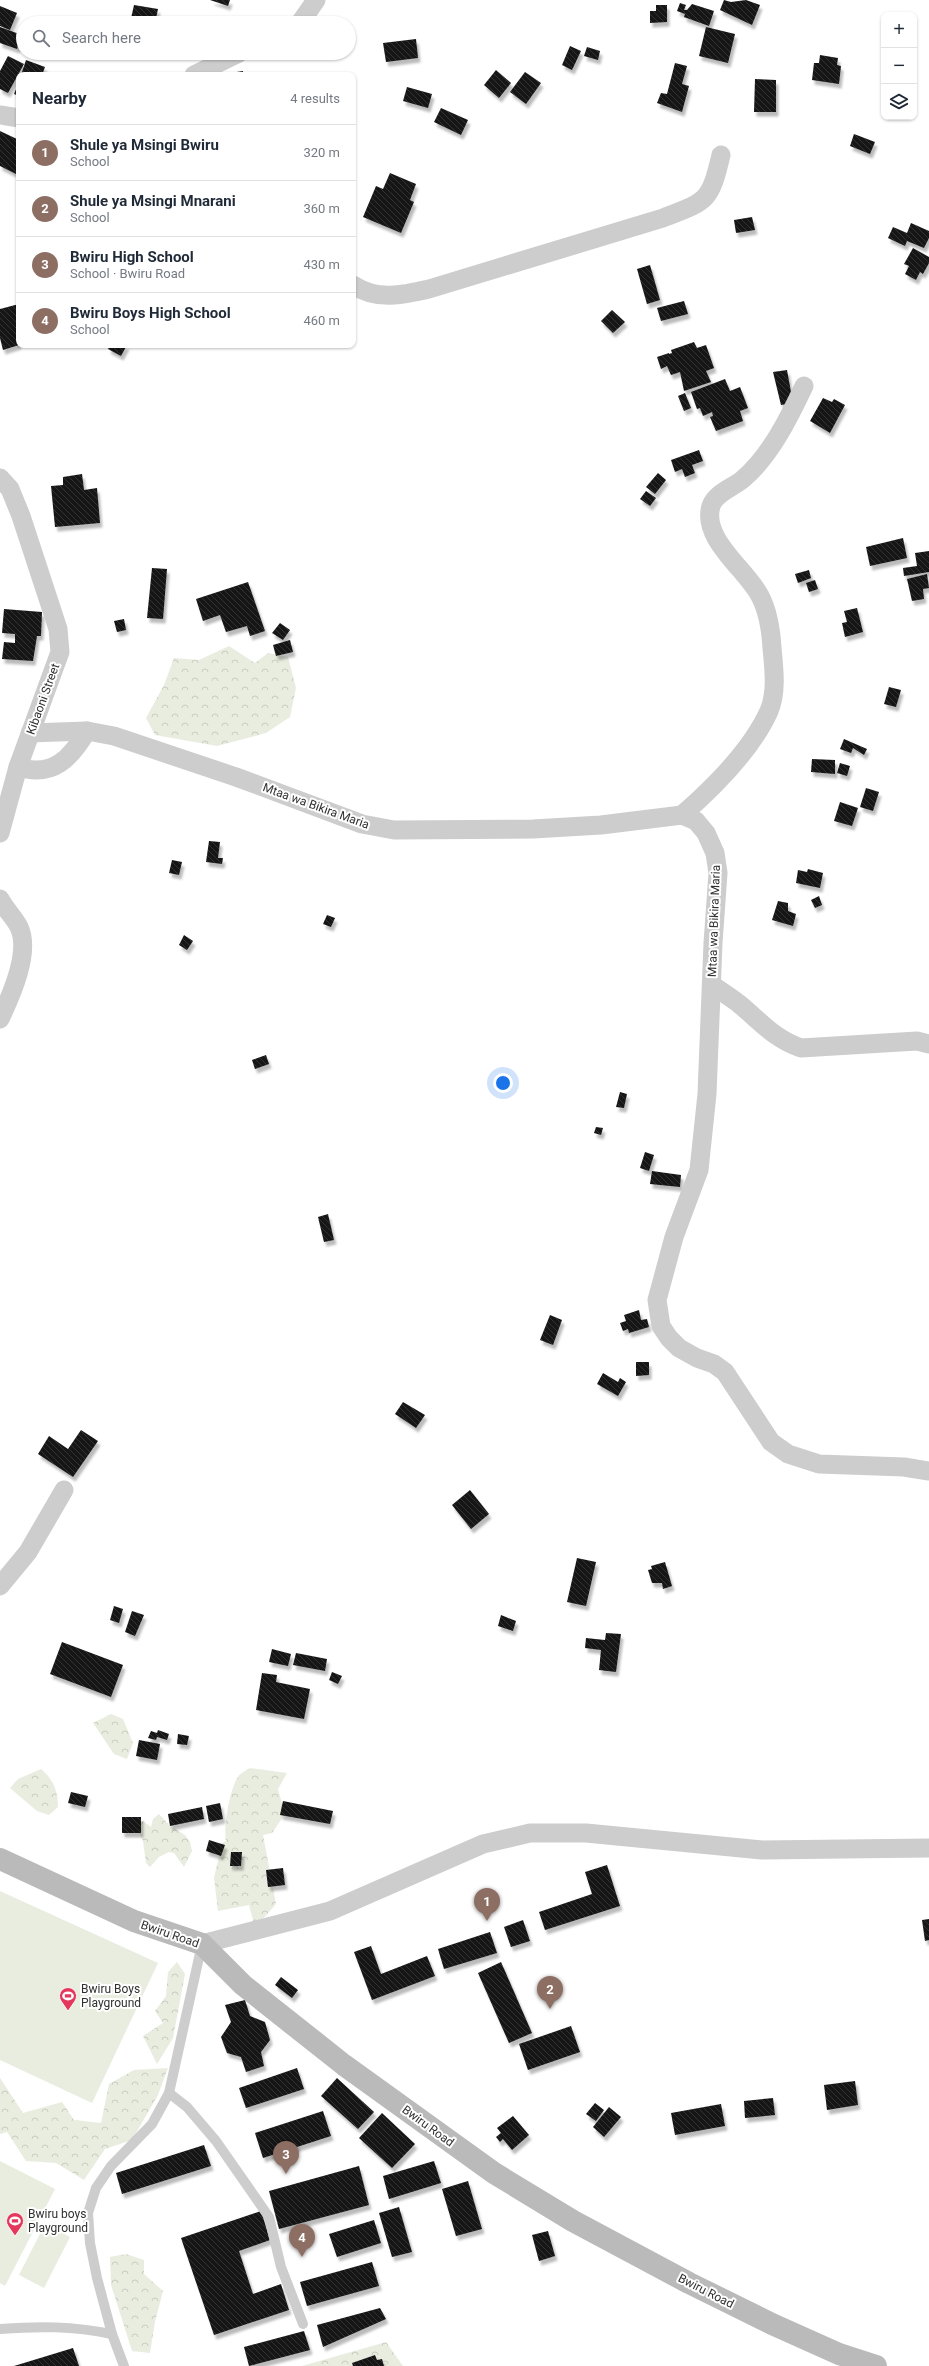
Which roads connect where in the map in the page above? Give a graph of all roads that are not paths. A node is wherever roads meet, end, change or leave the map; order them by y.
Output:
1 (316, 0) edge
2 (305, 16) edge
3 (224, 60) edge
4 (200, 72) edge
5 (0, 115) edge
6 (16, 118) edge
7 (721, 155) dead end
8 (356, 287) edge
9 (804, 386) dead end
10 (0, 478) edge
11 (87, 731) junction
12 (30, 733) junction
13 (18, 767) junction
14 (682, 815) junction
15 (0, 833) edge
16 (0, 899) edge
17 (712, 985) junction
18 (0, 1019) edge
19 (929, 1044) edge
20 (929, 1471) edge
21 (64, 1490) dead end
22 (0, 1586) edge
23 (929, 1848) edge
24 (0, 1859) edge
25 (202, 1944) junction
26 (169, 2093) junction
27 (303, 2324) dead end
28 (0, 2329) edge
29 (112, 2334) junction
30 (124, 2366) edge
31 (876, 2366) edge

1 - 2 street
3 - 4 street
5 - 6 street
7 - 8 street
9 - 14 street
10 - 12 street, Kibaoni Street
11 - 12 street, Mtaa wa Bikira Maria
11 - 13 street
11 - 14 street, Mtaa wa Bikira Maria
12 - 13 street, Kibaoni Street
13 - 15 street, Kibaoni Street
14 - 17 street, Mtaa wa Bikira Maria
16 - 18 street
17 - 19 street
17 - 20 street, Mtaa wa Bikira Maria
21 - 22 street
23 - 25 street
24 - 25 street, Bwiru Road
25 - 26 lane
25 - 31 street, Bwiru Road
26 - 27 lane
26 - 29 lane
28 - 29 lane
29 - 30 lane

